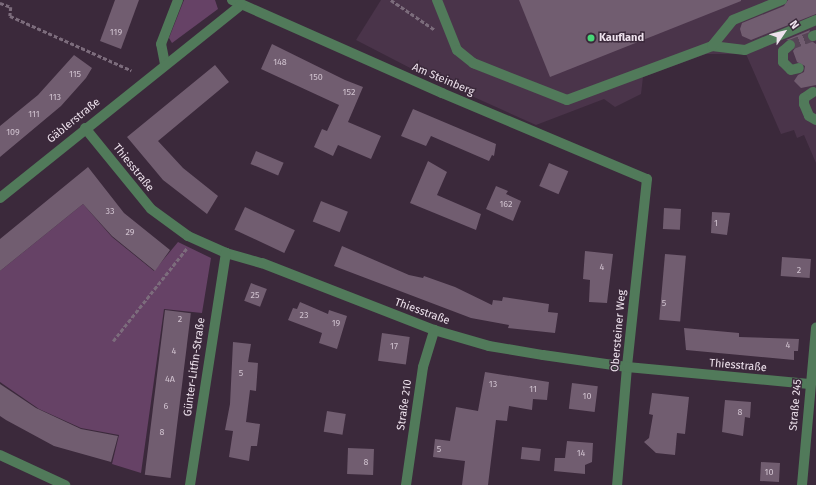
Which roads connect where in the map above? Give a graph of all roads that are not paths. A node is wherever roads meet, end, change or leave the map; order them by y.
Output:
1 (178, 0) edge
2 (437, 0) edge
3 (782, 0) edge
4 (237, 2) edge
5 (816, 20) edge
6 (790, 45) dead end
7 (712, 46) junction
8 (164, 64) junction
9 (799, 68) dead end
10 (813, 92) dead end
11 (816, 120) edge
12 (85, 128) junction
13 (646, 179) joint
14 (0, 198) edge
15 (226, 253) junction
16 (816, 328) edge
17 (434, 330) junction
18 (626, 367) junction
19 (809, 384) junction
20 (0, 455) edge
21 (65, 485) edge
22 (190, 485) edge
23 (406, 485) edge
24 (617, 485) edge
25 (802, 485) edge

1 - 8 street
2 - 7 street
3 - 7 street
4 - 8 street, Gäblerstraße
4 - 13 street, Am Steinberg
5 - 7 street
6 - 9 street
8 - 12 street, Gäblerstraße
10 - 11 street
12 - 14 street, Gäblerstraße
12 - 15 street, Thiesstraße
13 - 18 street, Obersteiner Weg
15 - 17 street, Thiesstraße
15 - 22 street, Günter-Litfin-Straße
16 - 19 street, Straße 245
17 - 18 street, Thiesstraße
17 - 23 street, Straße 210
18 - 19 street, Thiesstraße
18 - 24 street, Obersteiner Weg
19 - 25 street, Straße 245
20 - 21 street

